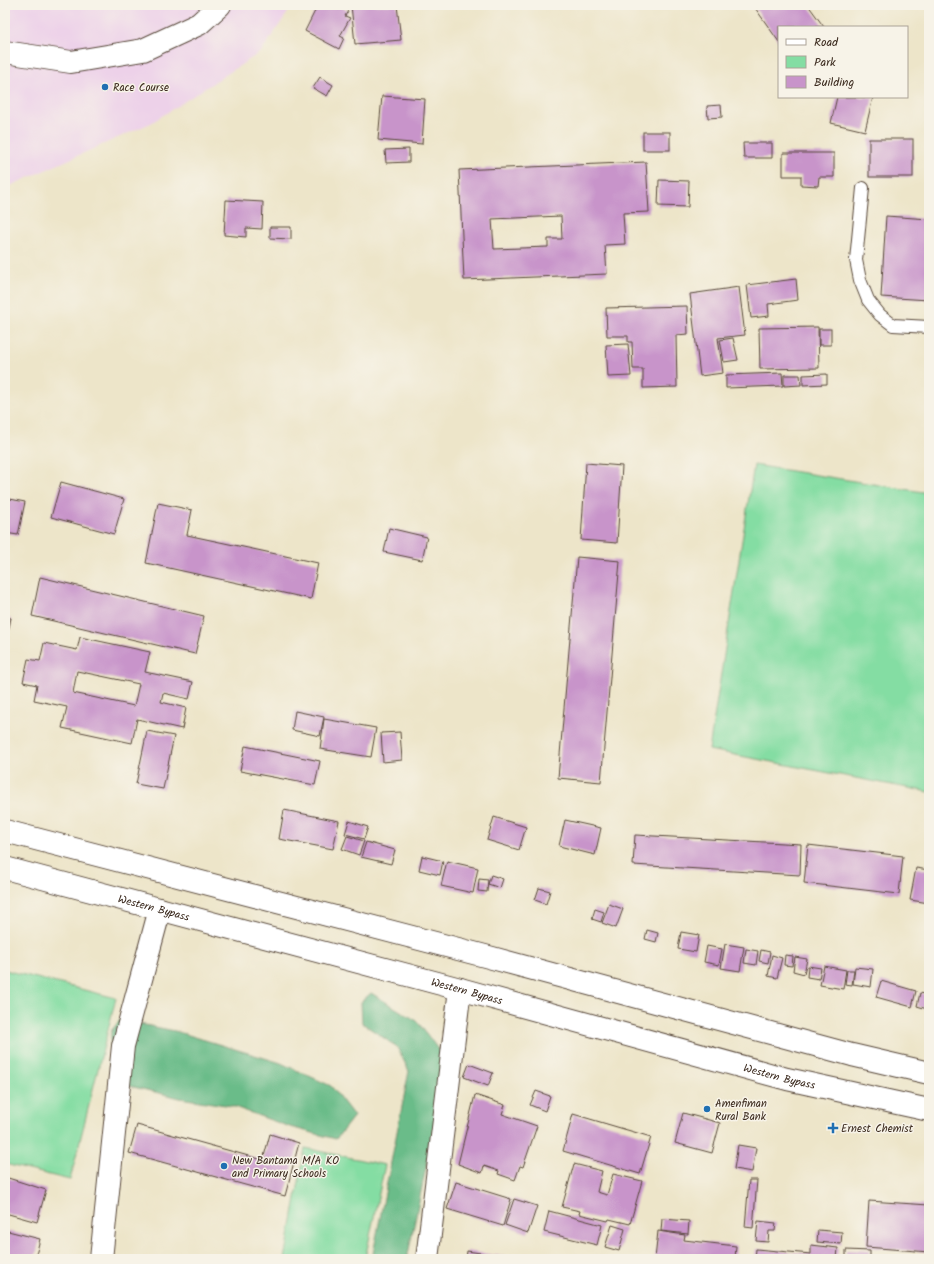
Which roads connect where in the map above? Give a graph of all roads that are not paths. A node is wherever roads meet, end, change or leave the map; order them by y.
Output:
1 (220, 5) edge
2 (5, 52) edge
3 (863, 188) dead end
4 (929, 327) edge
5 (5, 831) edge
6 (5, 868) edge
7 (160, 909) junction
8 (460, 989) junction
9 (929, 1072) edge
10 (929, 1110) edge
11 (101, 1259) edge
12 (428, 1259) edge

1 - 2 main road
3 - 4 lane
5 - 9 main road
6 - 7 main road, Western Bypass
7 - 8 main road, Western Bypass
7 - 11 main road
8 - 10 main road, Western Bypass
8 - 12 main road

